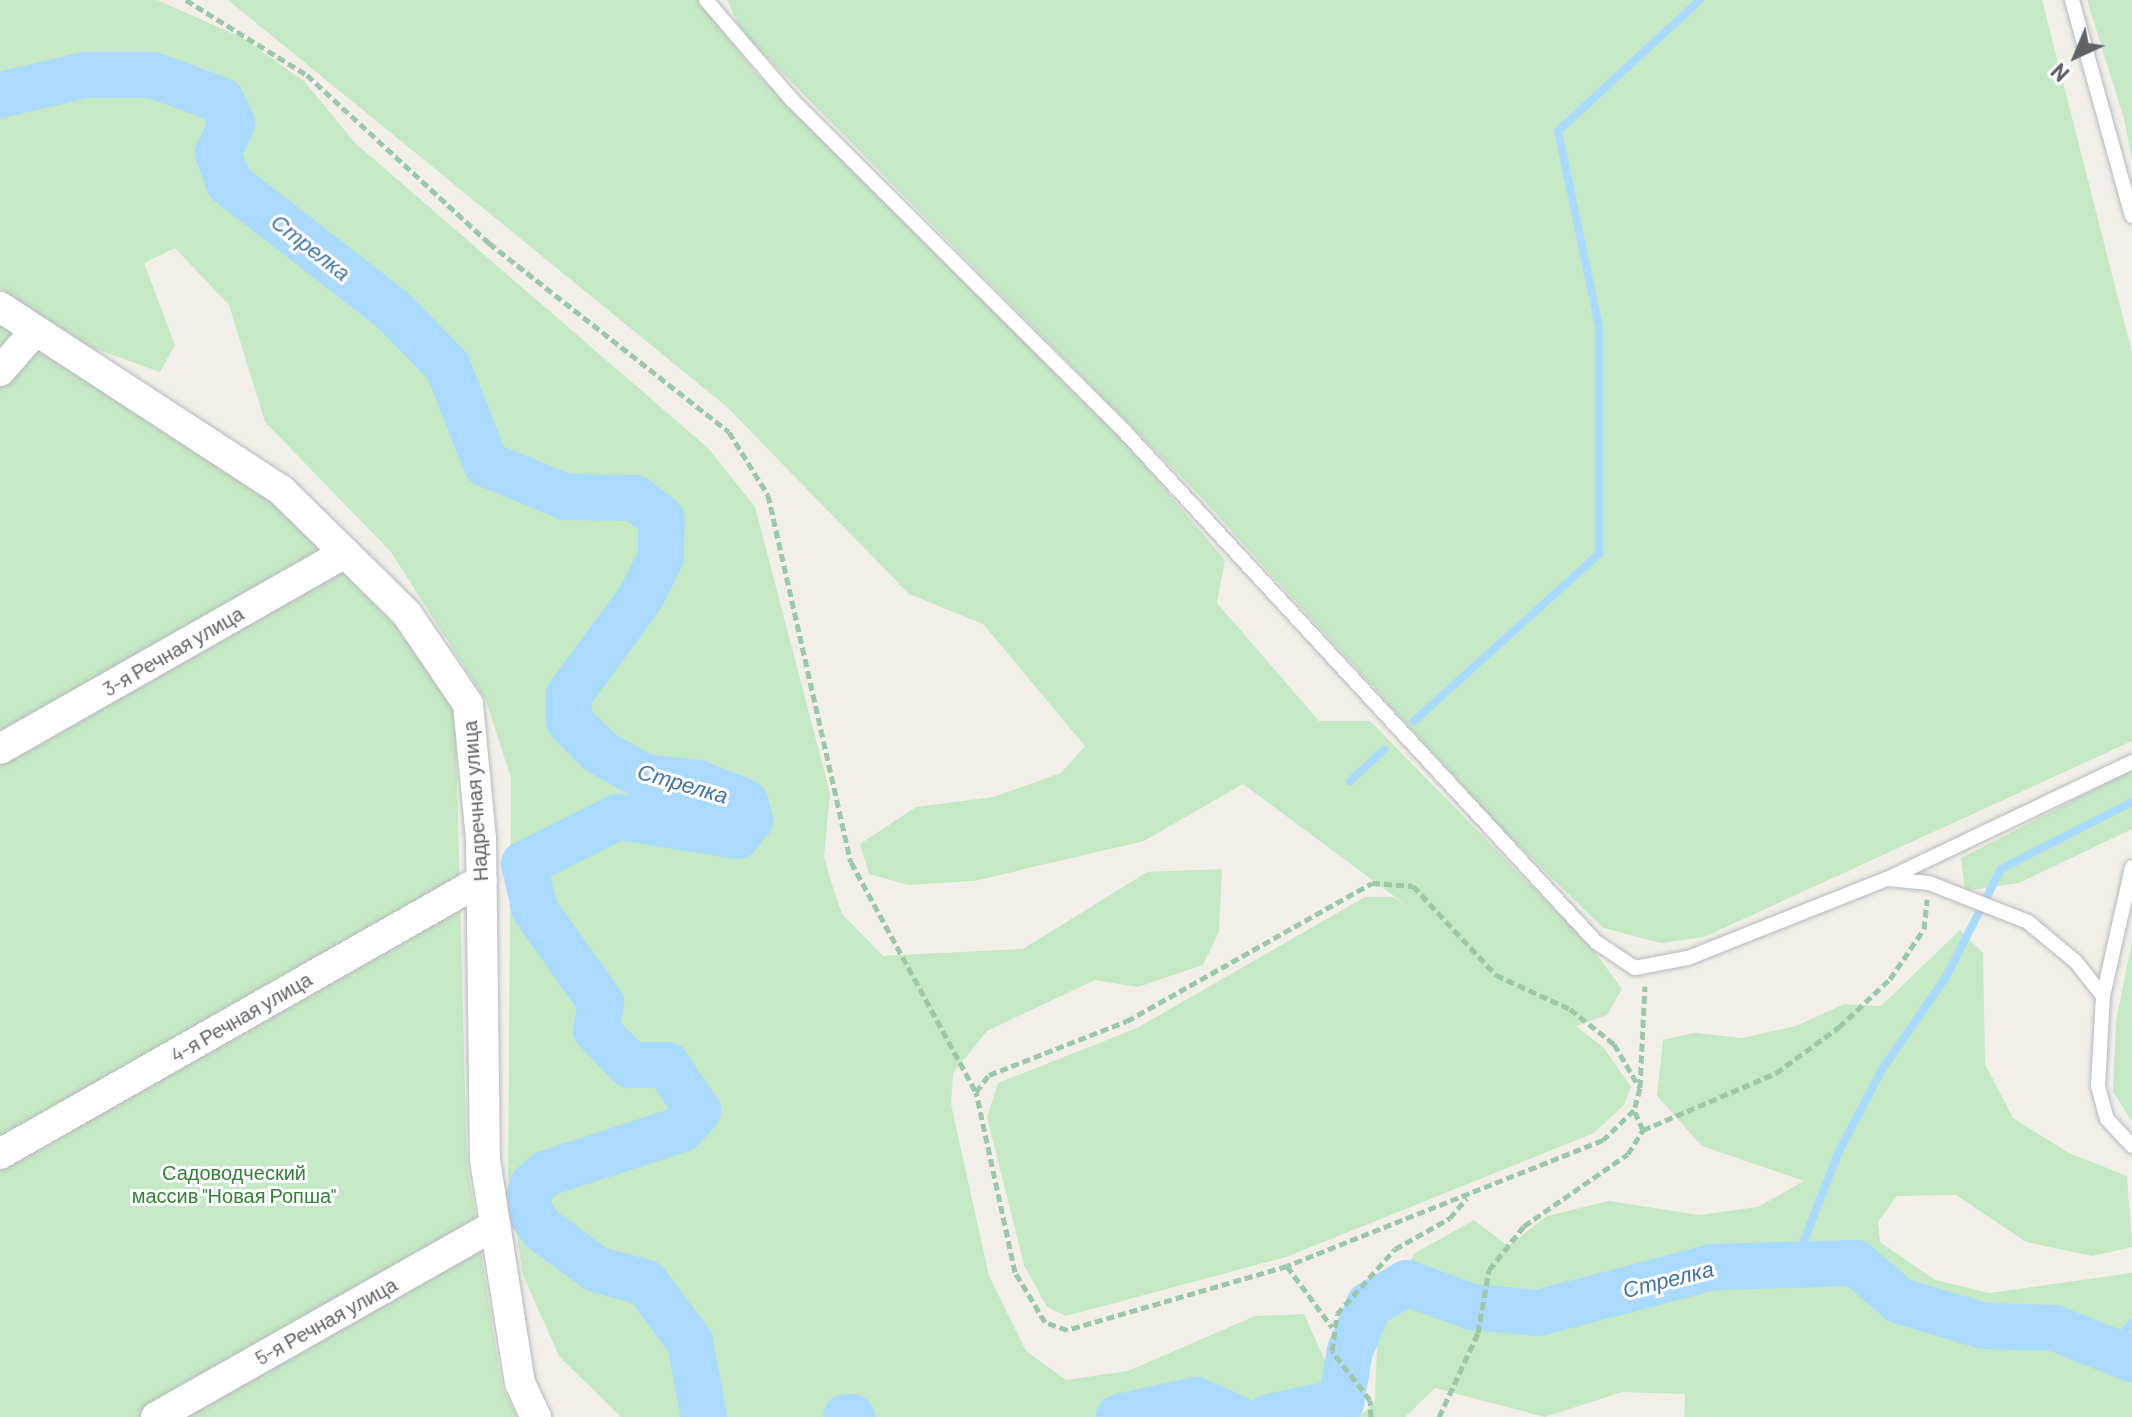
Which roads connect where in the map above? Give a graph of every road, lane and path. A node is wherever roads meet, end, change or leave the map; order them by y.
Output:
1 (186, 0) edge
2 (706, 0) edge
3 (2072, 0) edge
4 (2132, 216) edge
5 (0, 307) edge
6 (35, 331) junction
7 (0, 371) edge
8 (345, 553) junction
9 (0, 749) edge
10 (2132, 762) edge
11 (2132, 867) edge
12 (1887, 879) junction
13 (482, 880) junction
14 (1929, 883) junction
15 (1646, 966) junction
16 (2103, 996) junction
17 (1640, 1088) junction
18 (976, 1092) junction
19 (1634, 1110) junction
20 (1643, 1130) junction
21 (2132, 1146) edge
22 (0, 1154) edge
23 (1469, 1196) junction
24 (496, 1225) junction
25 (1287, 1266) junction
26 (1332, 1328) junction
27 (156, 1417) edge
28 (536, 1417) edge
29 (1371, 1417) edge
30 (1439, 1417) edge

1 - 18 path
2 - 15 lane
3 - 4 lane
5 - 6 street, Надречная улица
6 - 7 street
6 - 8 street, Надречная улица
8 - 9 street, 3-я Речная улица
8 - 13 street, Надречная улица
10 - 12 lane
11 - 16 lane
12 - 14 lane
12 - 15 lane
13 - 22 street, 4-я Речная улица
13 - 24 street, Надречная улица
14 - 16 lane
14 - 20 path
15 - 17 path
16 - 21 lane
17 - 18 path
17 - 19 path
18 - 25 path
19 - 20 path
19 - 23 path
20 - 30 path
23 - 25 path
23 - 26 path
24 - 27 street, 5-я Речная улица
24 - 28 street, Надречная улица
25 - 26 path
26 - 29 path

